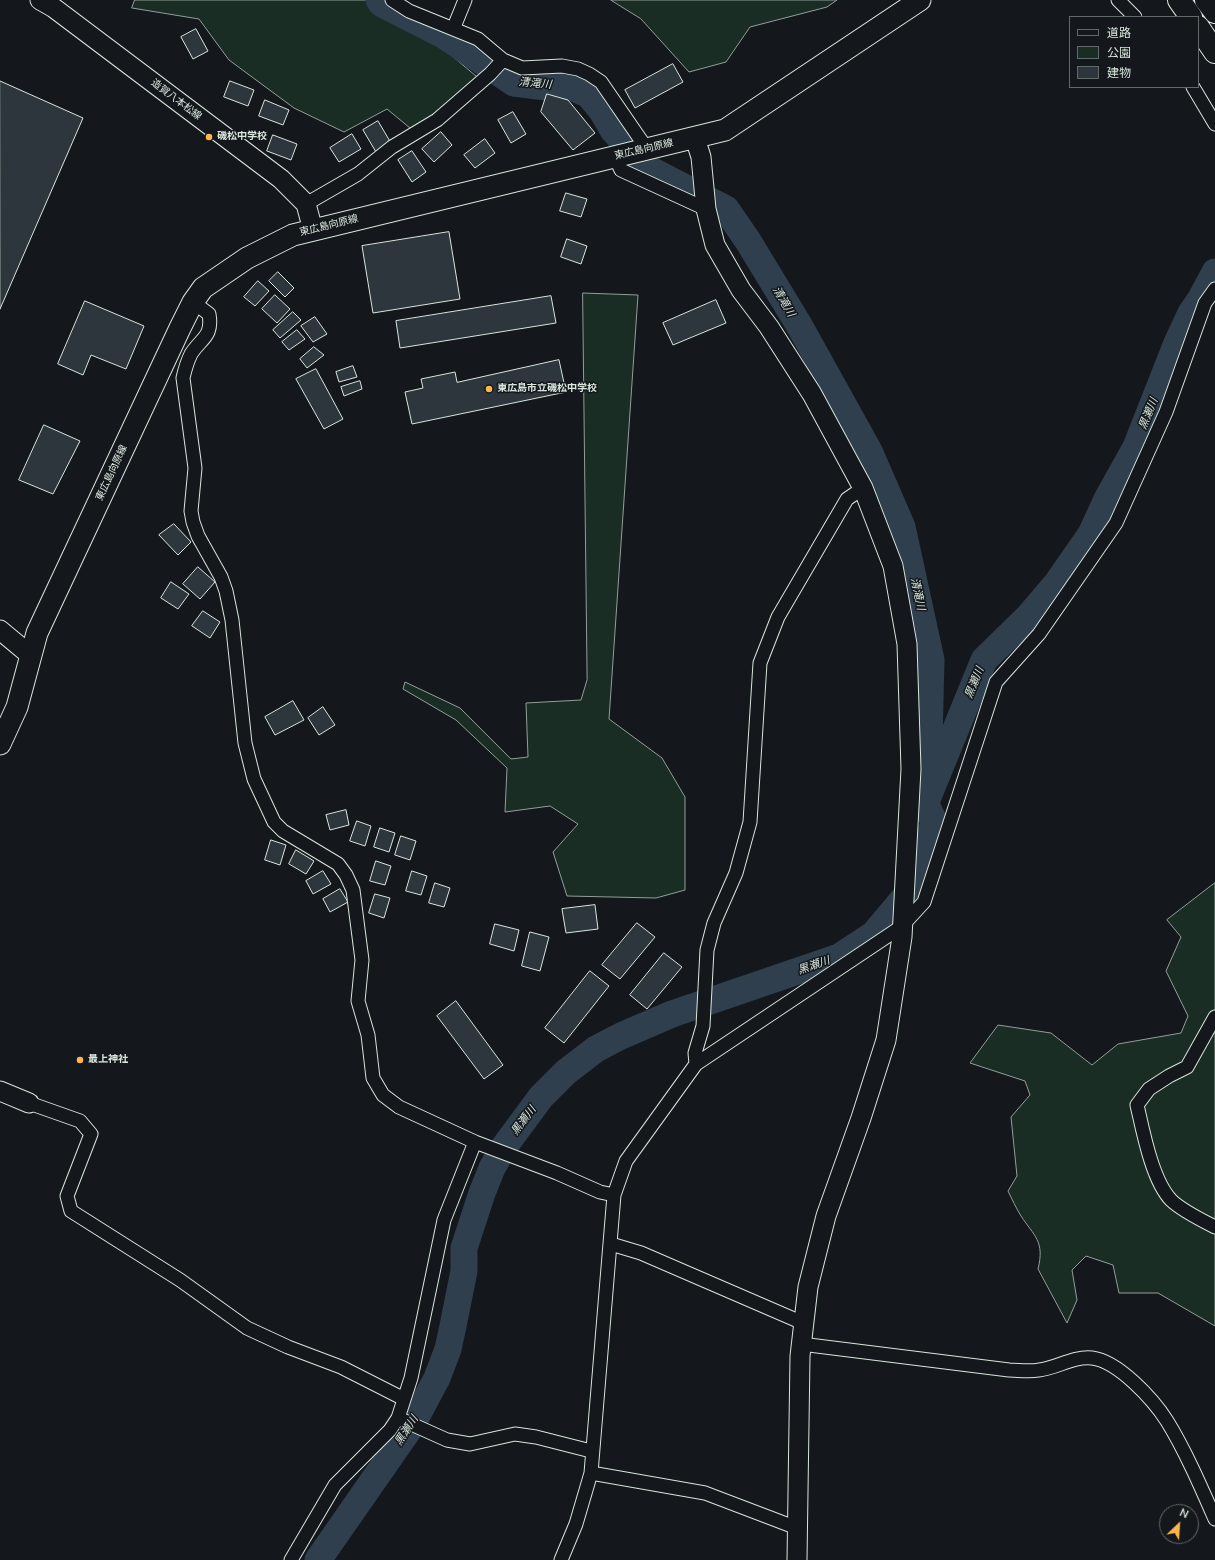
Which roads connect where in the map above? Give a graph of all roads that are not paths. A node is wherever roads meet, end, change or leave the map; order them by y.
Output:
1 (40, 0) edge
2 (392, 0) edge
3 (465, 0) edge
4 (920, 0) edge
5 (1118, 0) edge
6 (1179, 0) edge
7 (1206, 0) edge
8 (1215, 12) edge
9 (1134, 16) edge
10 (1190, 16) edge
11 (454, 27) junction
12 (1199, 28) edge
13 (1215, 52) edge
14 (502, 62) junction
15 (1194, 88) edge
16 (1215, 124) edge
17 (695, 138) junction
18 (648, 149) junction
19 (619, 156) junction
20 (306, 204) junction
21 (706, 209) junction
22 (313, 230) junction
23 (1215, 289) edge
24 (193, 302) junction
25 (863, 488) junction
26 (0, 630) edge
27 (30, 655) junction
28 (0, 744) edge
29 (902, 926) junction
30 (1215, 1016) edge
31 (696, 1064) junction
32 (0, 1091) edge
33 (30, 1103) joint
34 (479, 1143) junction
35 (614, 1194) junction
36 (1215, 1227) edge
37 (611, 1244) junction
38 (803, 1323) junction
39 (802, 1344) junction
40 (404, 1399) junction
41 (398, 1418) junction
42 (591, 1451) junction
43 (591, 1473) junction
44 (1215, 1519) edge
45 (797, 1528) junction
46 (291, 1560) edge
47 (561, 1560) edge
48 (797, 1560) edge

1 - 20 street, 造賀八本松線
2 - 11 street
3 - 11 street
4 - 17 main road, 東広島向原線
5 - 9 street
6 - 10 highway
7 - 8 highway
11 - 14 street
12 - 13 highway
14 - 18 street
14 - 20 street
15 - 16 street
17 - 18 main road, 東広島向原線
17 - 21 street
18 - 19 main road, 東広島向原線
19 - 21 street
19 - 22 main road, 東広島向原線
20 - 22 street, 造賀八本松線
21 - 25 street
22 - 24 main road, 東広島向原線
23 - 29 street
24 - 27 main road, 東広島向原線
24 - 34 street
25 - 29 street
25 - 31 street
26 - 27 street
27 - 28 main road, 東広島向原線
29 - 31 street
29 - 38 street
30 - 36 street
31 - 35 street
32 - 33 street
33 - 40 street
34 - 35 street
34 - 40 street
35 - 37 street
37 - 38 street
37 - 42 street
38 - 39 street
39 - 44 street
39 - 45 street
40 - 41 street
41 - 42 street
41 - 46 street
42 - 43 street
43 - 45 street
43 - 47 street
45 - 48 street

